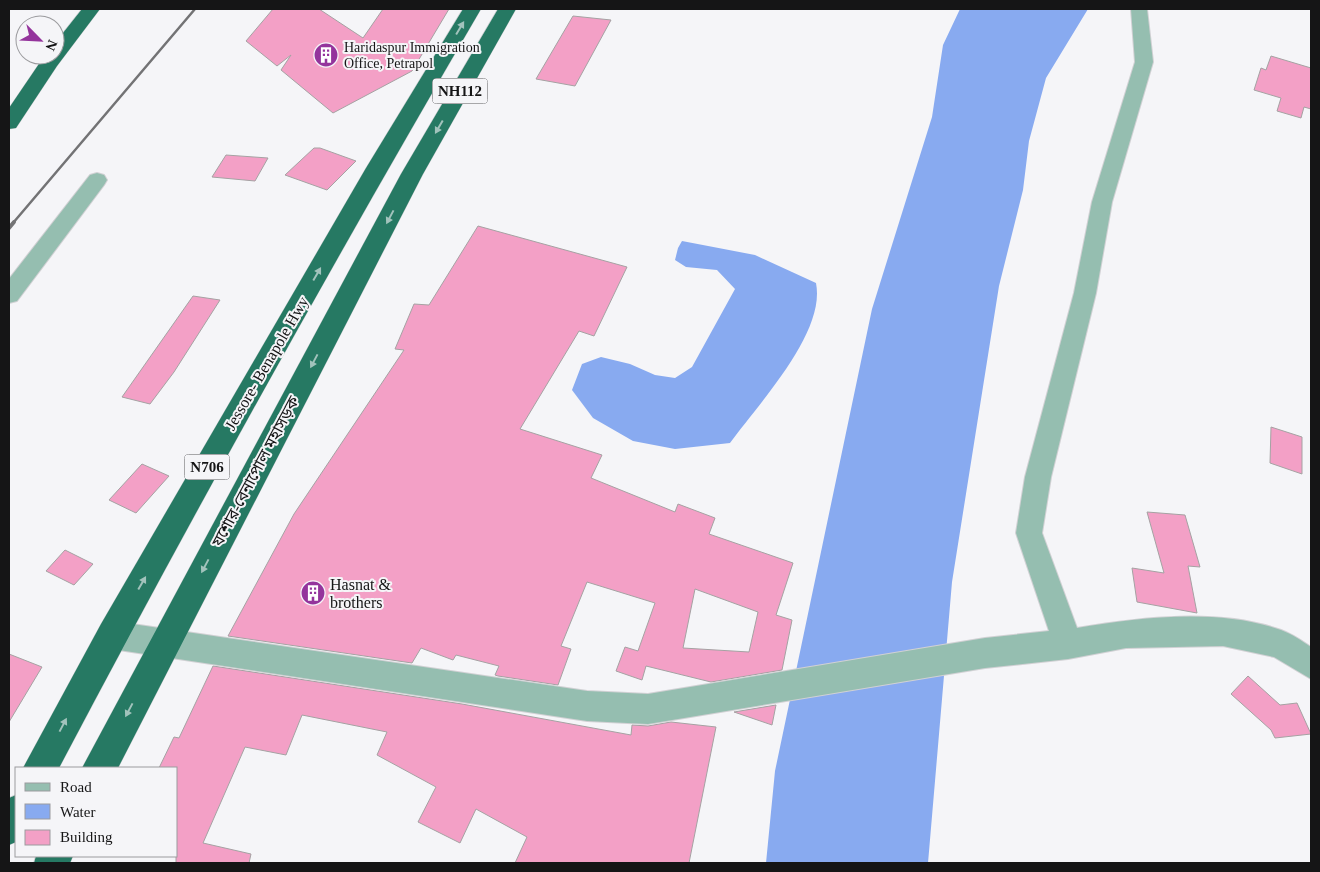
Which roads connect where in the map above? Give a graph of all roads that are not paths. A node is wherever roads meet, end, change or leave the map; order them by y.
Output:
1 (90, 9) edge
2 (472, 9) edge
3 (507, 9) edge
4 (1139, 9) edge
5 (9, 123) edge
6 (376, 168) joint
7 (412, 174) joint
8 (97, 180) dead end
9 (9, 295) edge
10 (112, 635) junction
11 (165, 642) junction
12 (1068, 644) junction
13 (1311, 664) edge
14 (41, 767) edge
15 (100, 767) edge
16 (15, 815) edge
17 (9, 827) edge

1 - 5 highway
6 -> 2 highway, NH112
3 -> 7 highway, NH112
4 - 12 street
10 -> 6 highway, Jessore- Benapole Hwy / N706
7 -> 11 highway, যশোর-বেনাপোল মহাসড়ক / N706
8 - 9 street
10 - 11 street
14 -> 10 highway, Jessore- Benapole Hwy / N706
11 - 12 street
11 -> 15 highway, যশোর-বেনাপোল মহাসড়ক / N706
12 - 13 street
16 - 17 highway

